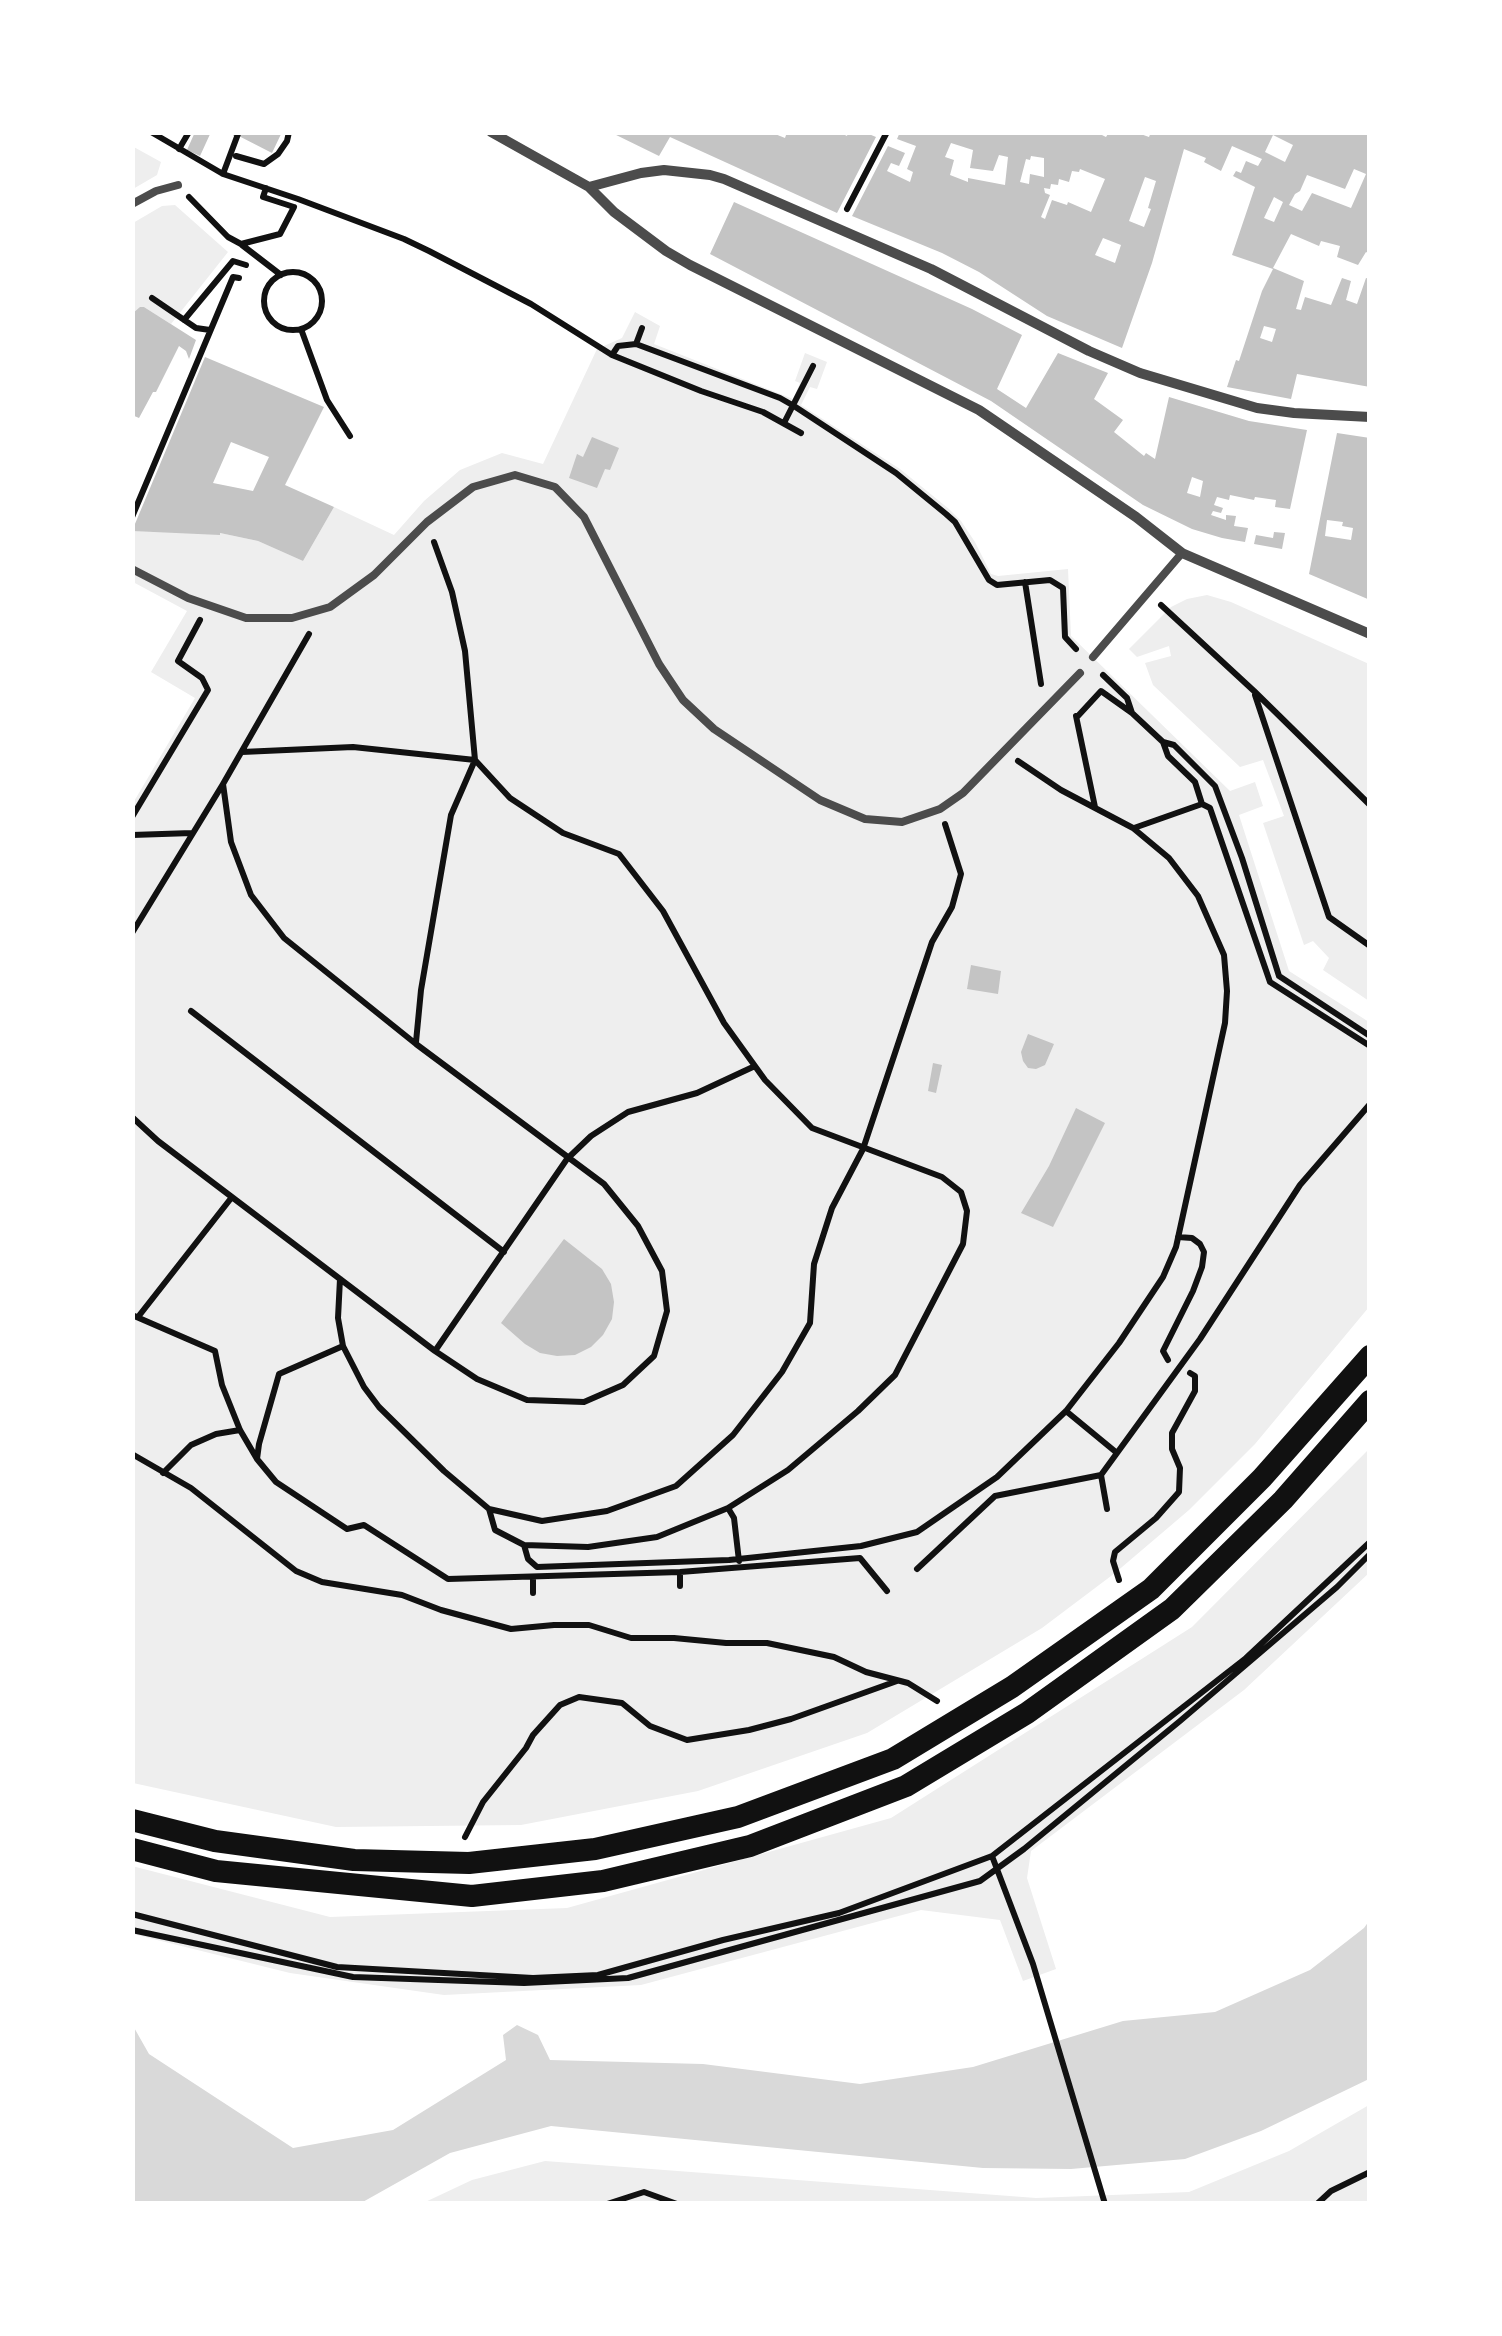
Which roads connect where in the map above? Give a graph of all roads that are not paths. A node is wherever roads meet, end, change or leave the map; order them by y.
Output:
1 (491, 132) edge
2 (178, 185) road end
3 (590, 188) junction
4 (132, 204) edge
5 (1370, 418) edge
6 (1182, 553) junction
7 (132, 570) edge
8 (1370, 634) edge
9 (1093, 657) dead end
10 (1080, 673) dead end
11 (1370, 1356) edge
12 (1370, 1402) edge
13 (132, 1820) edge
14 (132, 1848) edge

1 - 3 street
2 - 4 lane
3 - 5 street
3 - 6 street
6 - 8 street
6 - 9 lane
7 - 10 lane
11 - 13 main road
12 - 14 main road

